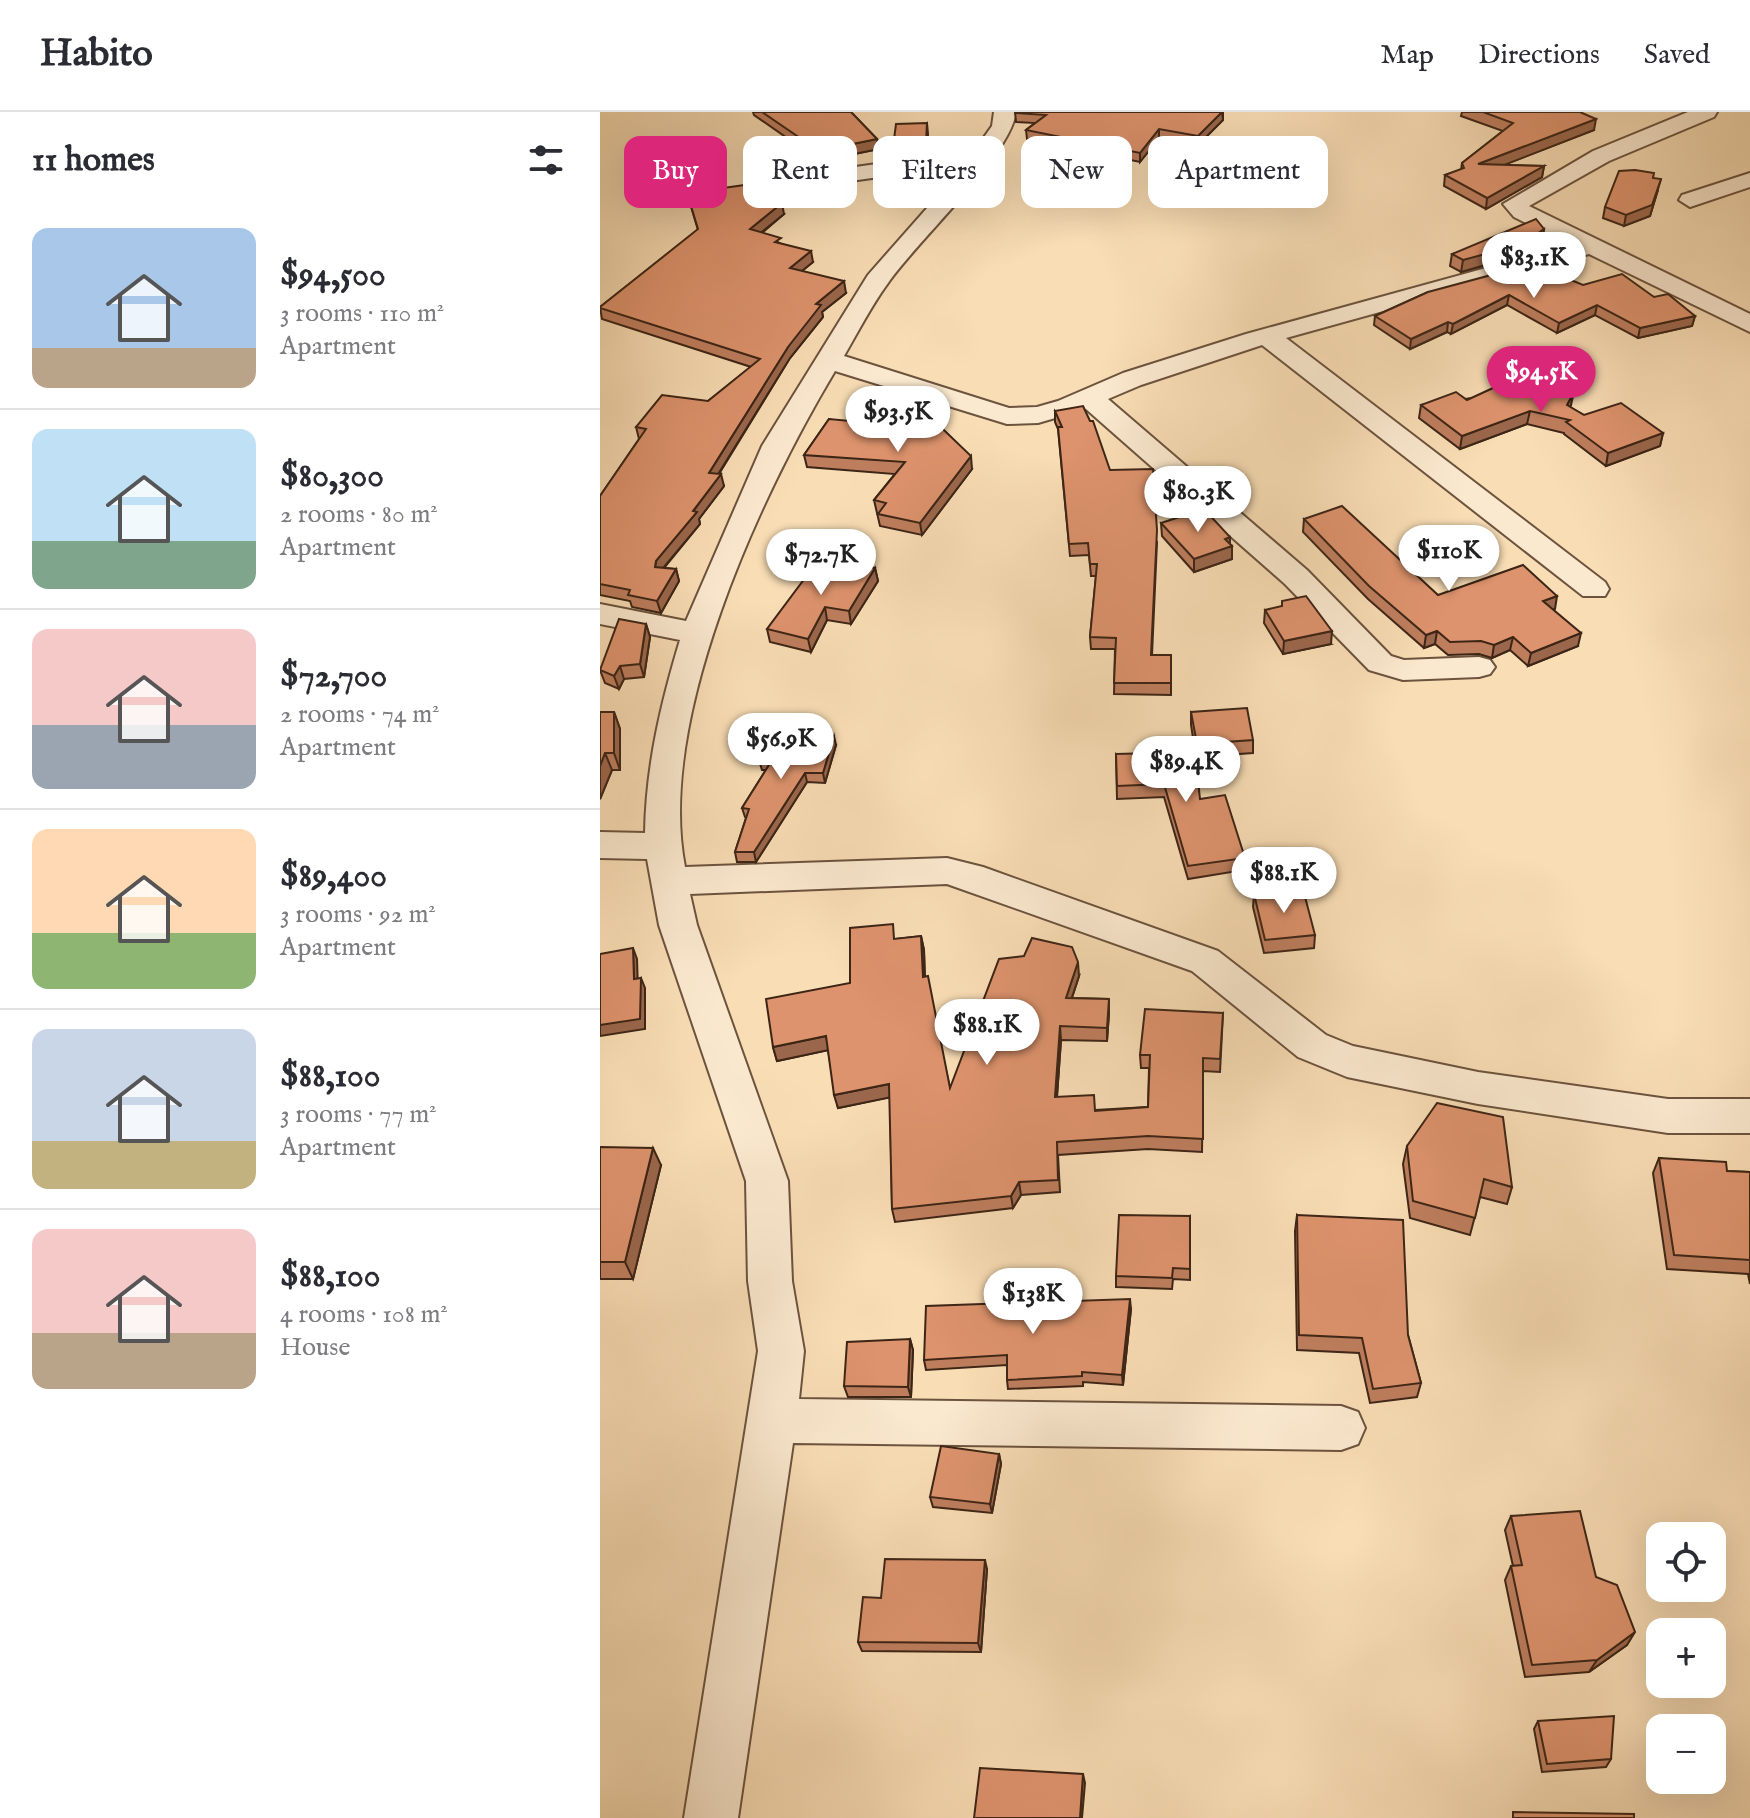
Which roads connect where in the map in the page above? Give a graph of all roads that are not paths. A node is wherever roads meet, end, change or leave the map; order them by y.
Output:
1 (1005, 112) edge
2 (1706, 112) edge
3 (996, 136) edge
4 (1750, 180) edge
5 (1690, 200) dead end
6 (937, 208) edge
7 (1591, 246) junction
8 (1750, 324) edge
9 (1267, 336) junction
10 (828, 360) junction
11 (1090, 398) junction
12 (1594, 589) dead end
13 (600, 614) edge
14 (698, 633) junction
15 (1479, 667) dead end
16 (600, 845) edge
17 (666, 863) junction
18 (1750, 1116) edge
19 (773, 1421) junction
20 (1341, 1428) dead end
21 (711, 1818) edge

1 - 3 street
2 - 7 street
4 - 5 street
6 - 10 street
7 - 8 street
7 - 9 street
9 - 11 street
9 - 12 street
10 - 11 street
10 - 14 street
11 - 15 street
13 - 14 street
14 - 17 street
16 - 17 street
17 - 18 street
17 - 19 street
19 - 20 street
19 - 21 street

